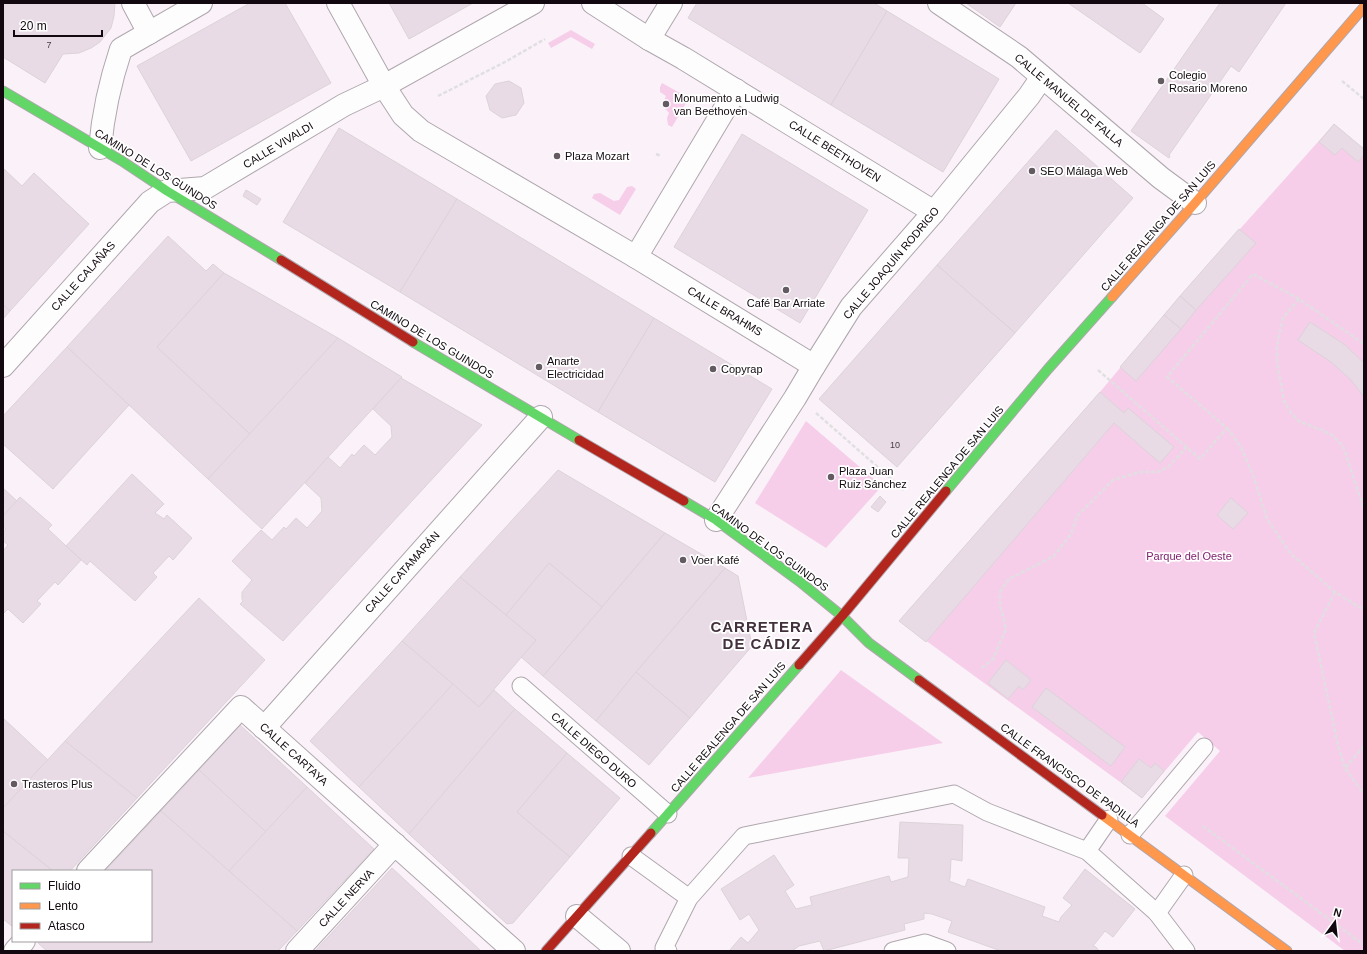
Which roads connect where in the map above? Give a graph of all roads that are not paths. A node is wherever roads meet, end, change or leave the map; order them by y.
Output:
1 (133, 3) edge
2 (201, 3) edge
3 (338, 3) edge
4 (533, 3) edge
5 (593, 3) edge
6 (671, 3) edge
7 (939, 3) edge
8 (1364, 8) edge
9 (149, 33) junction
10 (649, 39) junction
11 (1042, 77) junction
12 (384, 86) junction
13 (736, 90) junction
14 (3, 92) edge
15 (100, 148) junction
16 (167, 191) junction
17 (1195, 203) junction
18 (934, 212) junction
19 (636, 257) junction
20 (3, 366) edge
21 (814, 366) junction
22 (541, 417) junction
23 (716, 520) junction
24 (842, 616) junction
25 (521, 686) dead end
26 (264, 728) junction
27 (1204, 747) dead end
28 (668, 814) junction
29 (1109, 819) junction
30 (1130, 835) junction
31 (395, 844) junction
32 (1087, 851) junction
33 (631, 856) junction
34 (89, 870) edge
35 (1184, 875) junction
36 (689, 898) junction
37 (1156, 913) junction
38 (577, 916) junction
39 (23, 942) edge
40 (15, 951) edge
41 (297, 951) edge
42 (514, 951) edge
43 (546, 951) edge
44 (618, 951) edge
45 (668, 951) edge
46 (893, 951) edge
47 (947, 951) edge
48 (1186, 951) edge
49 (1287, 951) edge

1 - 9 street
2 - 9 street
3 - 12 street
4 - 12 street
5 - 10 street
6 - 10 street
7 - 11 street, CALLE MANUEL DE FALLA
8 - 17 street, CALLE REALENGA DE SAN LUIS
9 - 15 street
10 - 13 street
11 - 17 street, CALLE MANUEL DE FALLA
11 - 18 street, CALLE JOAQUÍN RODRIGO
12 - 16 street, CALLE VIVALDI
12 - 19 street
13 - 18 street, CALLE BEETHOVEN
13 - 19 street
14 - 15 street, CAMINO DE LOS GUINDOS
15 - 16 street, CAMINO DE LOS GUINDOS
16 - 20 street, CALLE CALAÑAS
16 - 22 street, CAMINO DE LOS GUINDOS
17 - 24 street, CALLE REALENGA DE SAN LUIS
18 - 21 street, CALLE JOAQUÍN RODRIGO
19 - 21 street, CALLE BRAHMS
21 - 23 street, CALLE JOAQUÍN RODRIGO
22 - 23 street, CAMINO DE LOS GUINDOS
22 - 26 street, CALLE CATAMARÁN
23 - 24 street, CAMINO DE LOS GUINDOS
24 - 28 street, CALLE REALENGA DE SAN LUIS
24 - 29 street, CALLE FRANCISCO DE PADILLA
25 - 28 lane, CALLE DIEGO DURO
26 - 31 street, CALLE CARTAYA
26 - 34 street, CALLE CARTAYA
27 - 30 lane
28 - 33 street, CALLE REALENGA DE SAN LUIS
29 - 30 street, CALLE FRANCISCO DE PADILLA
29 - 32 lane
30 - 35 street, CALLE FRANCISCO DE PADILLA
31 - 41 street, CALLE NERVA
31 - 42 street, CALLE CARTAYA
32 - 36 lane
32 - 37 lane
33 - 36 lane
33 - 38 street, CALLE REALENGA DE SAN LUIS
35 - 37 lane
35 - 49 street, CALLE FRANCISCO DE PADILLA
36 - 45 lane
37 - 48 lane
38 - 43 street, CALLE REALENGA DE SAN LUIS
38 - 44 street
39 - 40 street
46 - 47 lane

